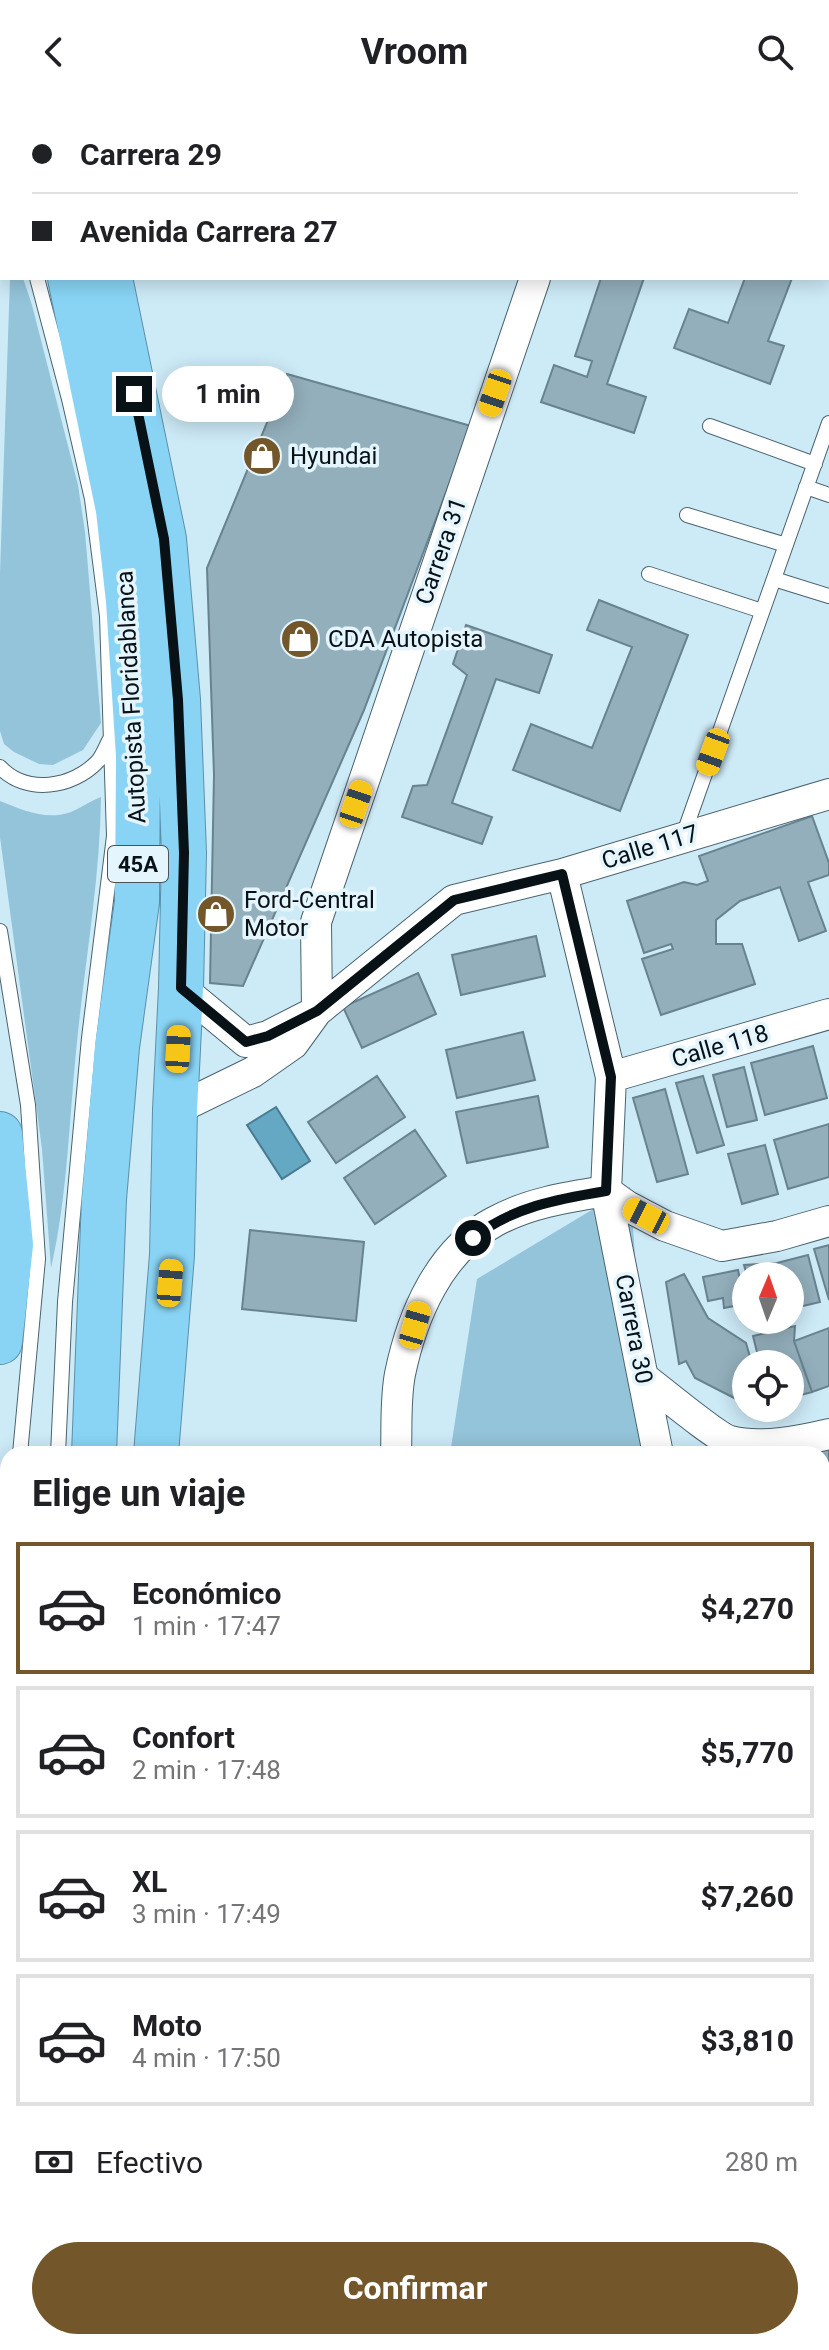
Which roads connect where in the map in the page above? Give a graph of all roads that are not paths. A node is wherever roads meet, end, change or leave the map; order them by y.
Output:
1 (38, 280) edge
2 (70, 280) edge
3 (110, 280) edge
4 (534, 280) edge
5 (829, 423) edge
6 (710, 426) dead end
7 (815, 464) junction
8 (806, 487) junction
9 (829, 495) edge
10 (687, 515) dead end
11 (786, 545) junction
12 (649, 574) dead end
13 (774, 579) junction
14 (829, 596) edge
15 (762, 611) junction
16 (111, 737) junction
17 (0, 767) edge
18 (829, 794) edge
19 (683, 836) junction
20 (562, 874) junction
21 (0, 931) edge
22 (181, 988) junction
23 (317, 1011) junction
24 (829, 1014) edge
25 (611, 1077) junction
26 (175, 1110) junction
27 (0, 1134) edge
28 (617, 1199) junction
29 (829, 1221) edge
30 (5, 1261) edge
31 (0, 1342) edge
32 (644, 1378) junction
33 (829, 1434) edge
34 (21, 1446) edge
35 (58, 1446) edge
36 (94, 1446) edge
37 (157, 1446) edge
38 (396, 1446) edge
39 (657, 1446) edge

1 - 16 lane
2 - 36 highway, Autopista Floridablanca / 45A
3 - 22 highway
4 - 23 street, Carrera 31
5 - 7 lane
6 - 7 lane
7 - 8 lane
8 - 9 lane
8 - 11 lane
10 - 11 lane
11 - 13 lane
12 - 15 lane
13 - 14 lane
13 - 15 lane
15 - 19 lane
16 - 17 lane
16 - 35 lane
18 - 19 street, Calle 117
19 - 20 street, Calle 117
20 - 23 street, Calle 117
20 - 25 street, Carrera 30
21 - 34 lane
22 - 23 street
22 - 26 highway
23 - 26 street
24 - 25 street, Calle 118
25 - 28 street, Carrera 30
26 - 37 highway
27 - 30 highway
28 - 29 street
28 - 32 street, Carrera 30
28 - 38 street
30 - 31 highway
32 - 33 street
32 - 39 street, Carrera 30

